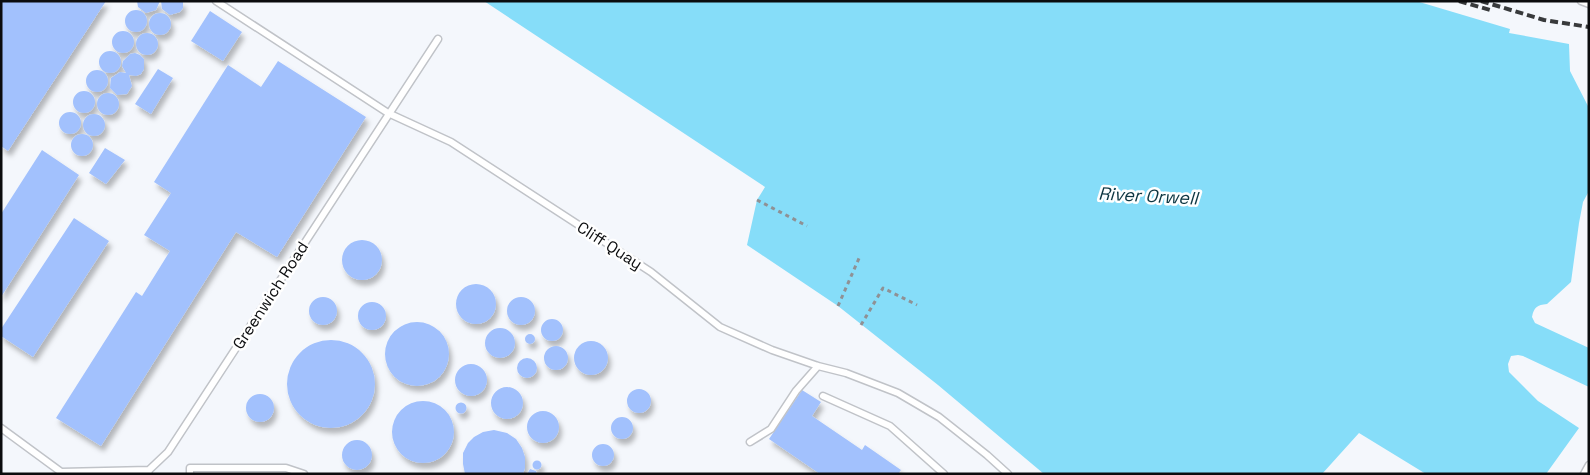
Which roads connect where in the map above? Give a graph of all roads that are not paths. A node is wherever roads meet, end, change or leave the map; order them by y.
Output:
1 (216, 1) edge
2 (1581, 1) edge
3 (1589, 4) edge
4 (438, 38) dead end
5 (388, 114) junction
6 (818, 366) junction
7 (822, 396) dead end
8 (1, 428) edge
9 (750, 442) dead end
10 (1589, 465) edge
11 (148, 472) edge
12 (190, 474) edge
13 (304, 474) edge
14 (944, 474) edge
15 (1008, 474) edge
16 (1584, 474) edge

1 - 5 lane, Cliff Quay
2 - 3 lane
4 - 5 lane, Greenwich Road
5 - 6 lane, Cliff Quay
5 - 11 lane, Greenwich Road
6 - 9 lane
6 - 15 lane, Cliff Quay
7 - 14 lane
8 - 11 lane
10 - 16 lane
12 - 13 lane

